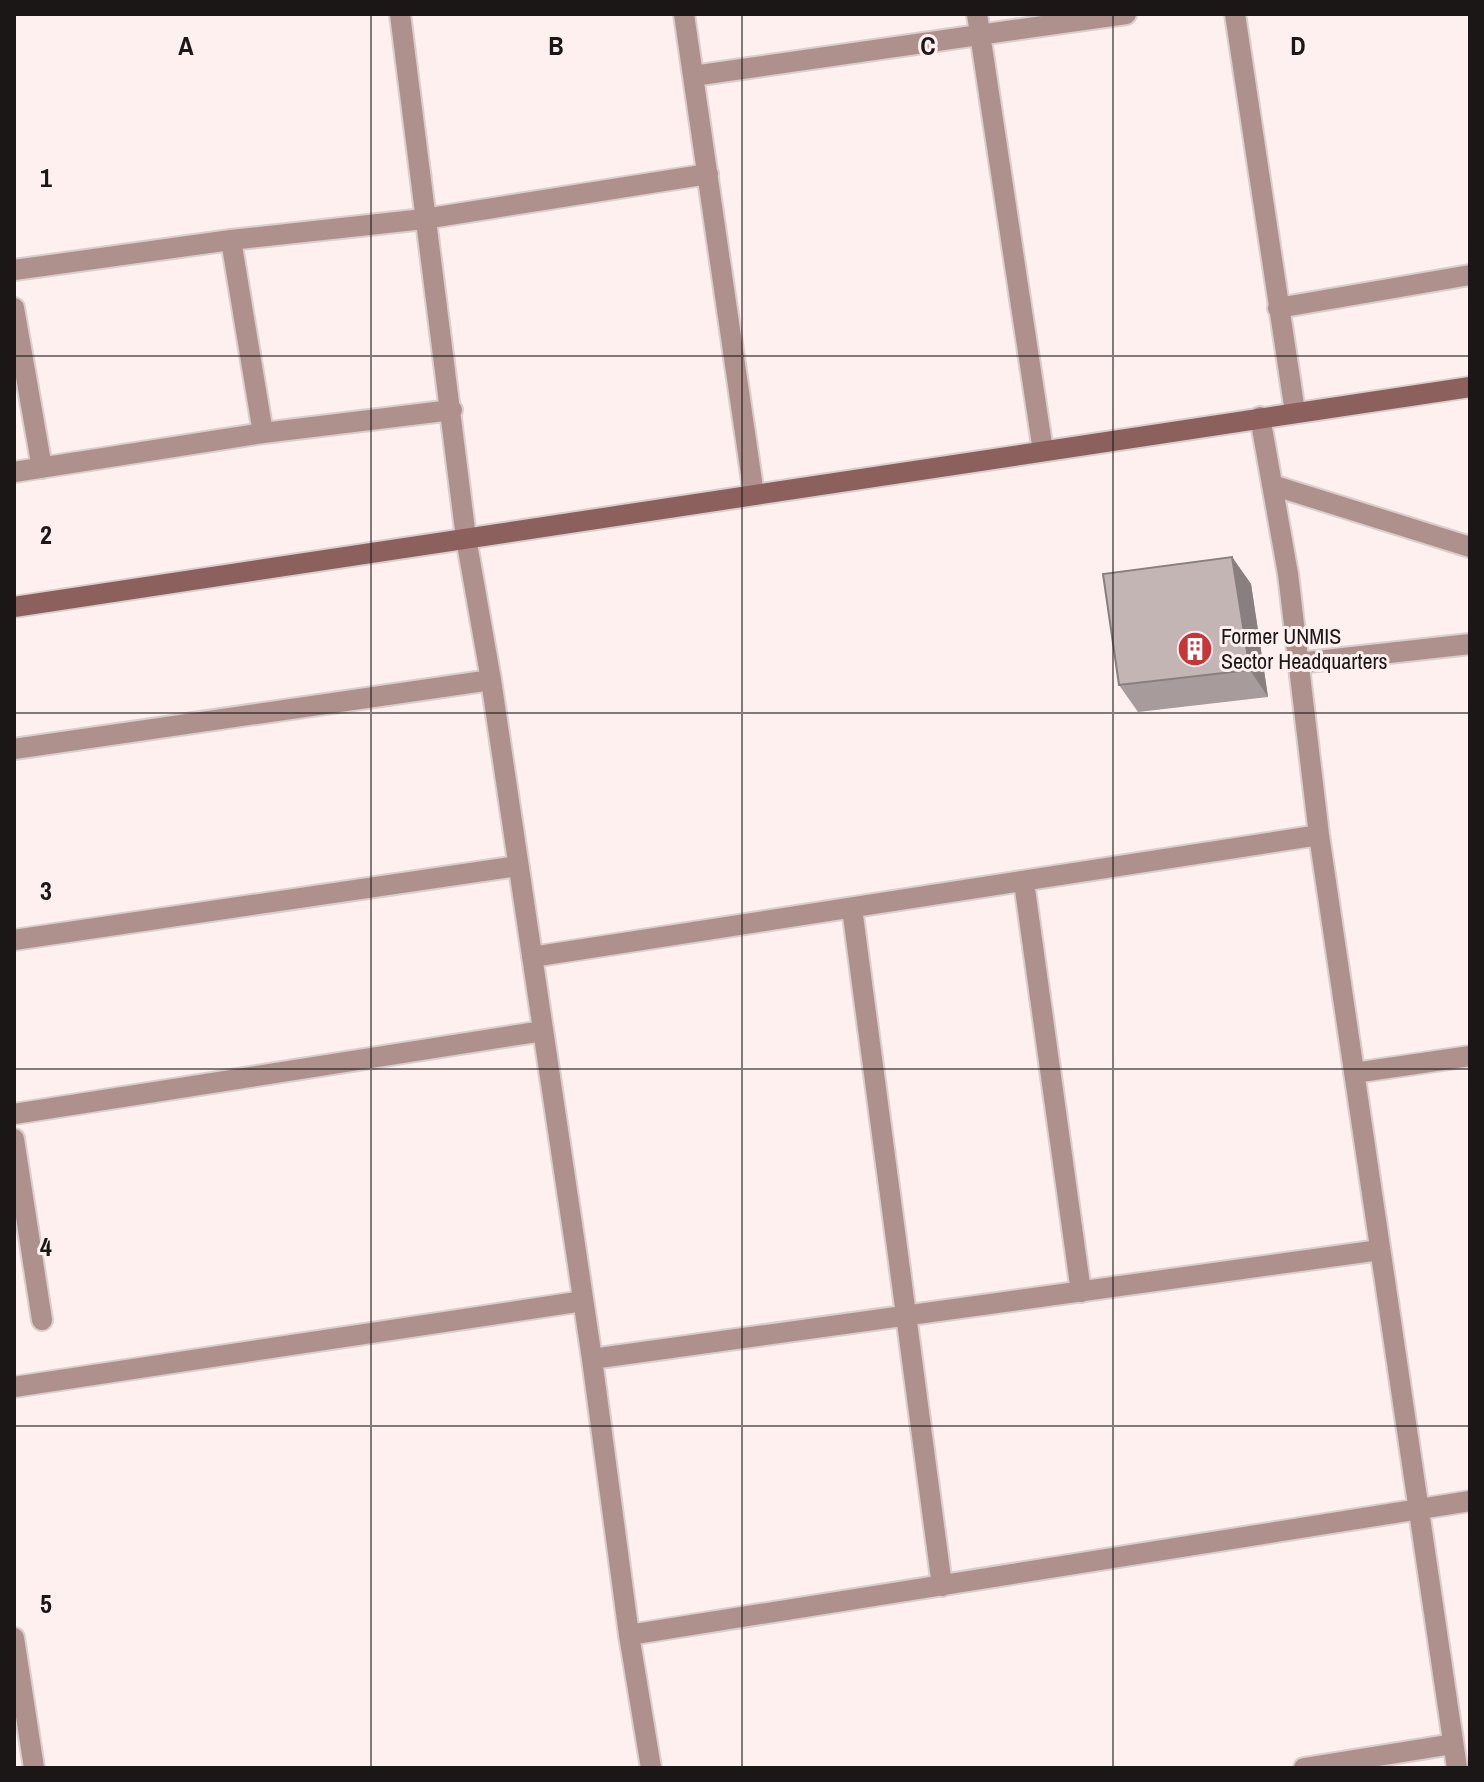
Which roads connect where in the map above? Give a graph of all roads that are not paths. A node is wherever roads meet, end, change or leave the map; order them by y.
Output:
1 (400, 14) edge
2 (684, 14) edge
3 (1126, 14) edge
4 (1235, 14) edge
5 (979, 24) edge
6 (693, 76) junction
7 (708, 174) junction
8 (424, 219) junction
9 (231, 240) junction
10 (14, 270) edge
11 (1470, 275) edge
12 (14, 308) edge
13 (1278, 308) junction
14 (1470, 387) edge
15 (452, 410) junction
16 (1295, 412) junction
17 (1260, 417) junction
18 (263, 433) junction
19 (1043, 451) junction
20 (42, 468) junction
21 (14, 472) edge
22 (1272, 485) junction
23 (754, 495) junction
24 (466, 538) junction
25 (1470, 547) edge
26 (14, 607) edge
27 (1470, 644) edge
28 (1298, 663) junction
29 (491, 680) junction
30 (14, 749) edge
31 (1319, 835) junction
32 (518, 866) junction
33 (1024, 882) junction
34 (852, 908) junction
35 (14, 940) edge
36 (532, 957) junction
37 (543, 1031) junction
38 (1470, 1056) edge
39 (1354, 1073) junction
40 (14, 1114) edge
41 (14, 1139) edge
42 (1380, 1250) junction
43 (1081, 1292) junction
44 (583, 1301) junction
45 (908, 1316) junction
46 (42, 1320) dead end
47 (592, 1359) junction
48 (14, 1387) edge
49 (1470, 1501) edge
50 (1421, 1509) junction
51 (942, 1586) junction
52 (629, 1635) junction
53 (14, 1638) edge
54 (1453, 1744) junction
55 (34, 1768) edge
56 (651, 1768) edge
57 (1304, 1768) edge
58 (1457, 1768) edge

1 - 8 street
2 - 6 street
3 - 5 street
4 - 13 street
5 - 6 street
5 - 19 street
6 - 7 street
7 - 8 street
7 - 23 street
8 - 9 street
8 - 15 street
9 - 10 street
9 - 18 street
11 - 13 street
12 - 20 street
13 - 16 street
14 - 16 street
15 - 18 street
15 - 24 street
16 - 17 street
17 - 19 street
17 - 22 street
18 - 20 street
19 - 23 street
20 - 21 street
22 - 25 street
22 - 28 street
23 - 24 street
24 - 26 street
24 - 29 street
27 - 28 street
28 - 31 street
29 - 30 street
29 - 32 street
31 - 33 street
31 - 39 street
32 - 35 street
32 - 36 street
33 - 34 street
33 - 43 street
34 - 36 street
34 - 45 street
36 - 37 street
37 - 40 street
37 - 44 street
38 - 39 street
39 - 42 street
41 - 46 street
42 - 43 street
42 - 50 street
43 - 45 street
44 - 47 street
44 - 48 street
45 - 47 street
45 - 51 street
47 - 52 street
49 - 50 street
50 - 51 street
50 - 54 street
51 - 52 street
52 - 56 street
53 - 55 street
54 - 57 street
54 - 58 street

